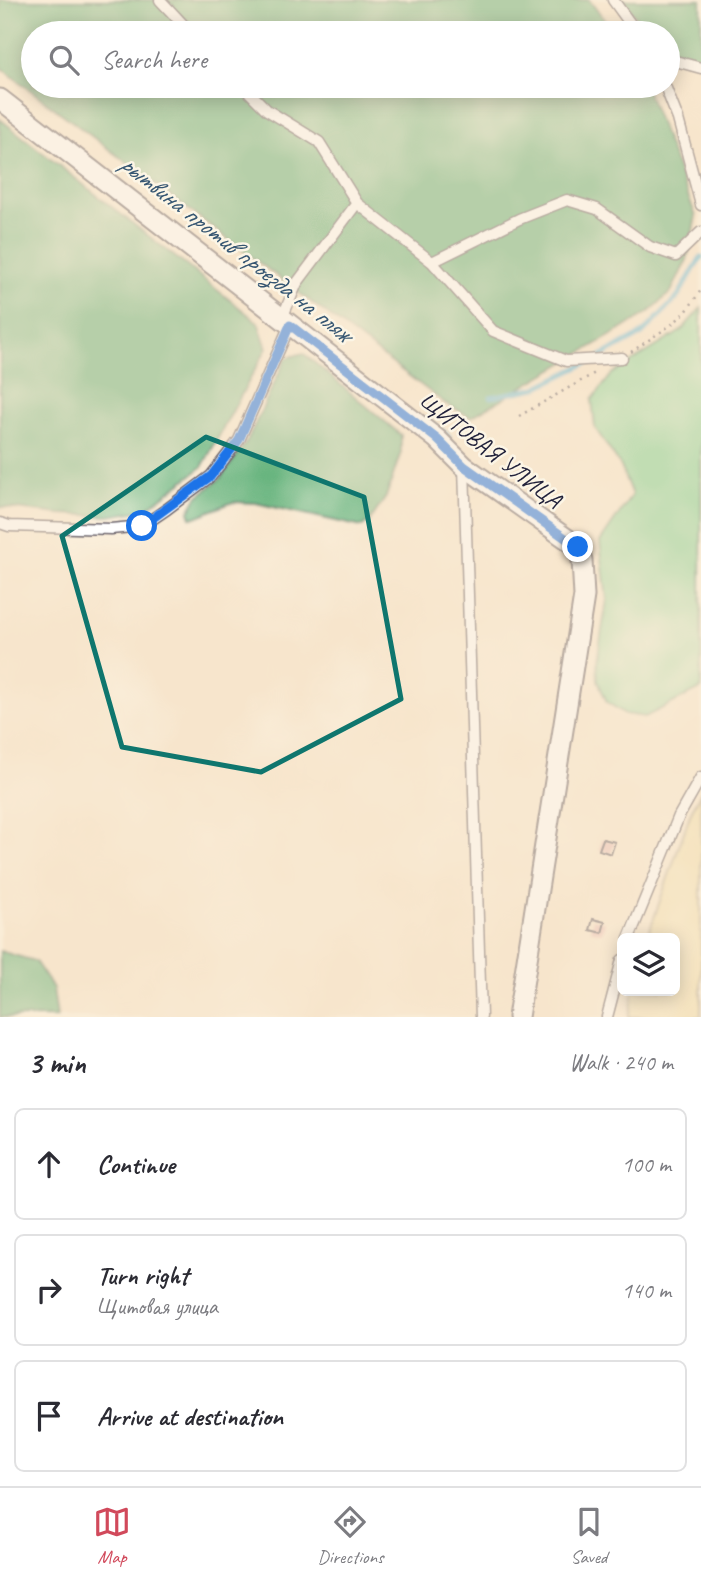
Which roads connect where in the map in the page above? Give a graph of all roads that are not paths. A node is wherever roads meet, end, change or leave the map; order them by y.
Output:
1 (160, 0) edge
2 (613, 0) edge
3 (180, 21) edge
4 (628, 21) edge
5 (680, 63) edge
6 (701, 68) edge
7 (255, 98) edge
8 (670, 98) edge
9 (0, 99) edge
10 (357, 203) junction
11 (701, 205) edge
12 (701, 232) edge
13 (432, 262) junction
14 (286, 321) junction
15 (622, 358) dead end
16 (464, 466) junction
17 (0, 523) edge
18 (701, 777) edge
19 (631, 933) edge
20 (617, 979) edge
21 (481, 1017) edge
22 (518, 1017) edge
23 (607, 1017) edge

1 - 3 lane
2 - 4 lane
5 - 6 lane
7 - 10 lane
8 - 11 lane
9 - 14 street, ЩИТОВАЯ УЛИЦА
10 - 13 lane
10 - 14 lane
12 - 13 lane
13 - 15 lane
14 - 16 street, ЩИТОВАЯ УЛИЦА
14 - 17 lane
16 - 21 lane
16 - 22 street, ЩИТОВАЯ УЛИЦА
18 - 19 lane
20 - 23 lane

